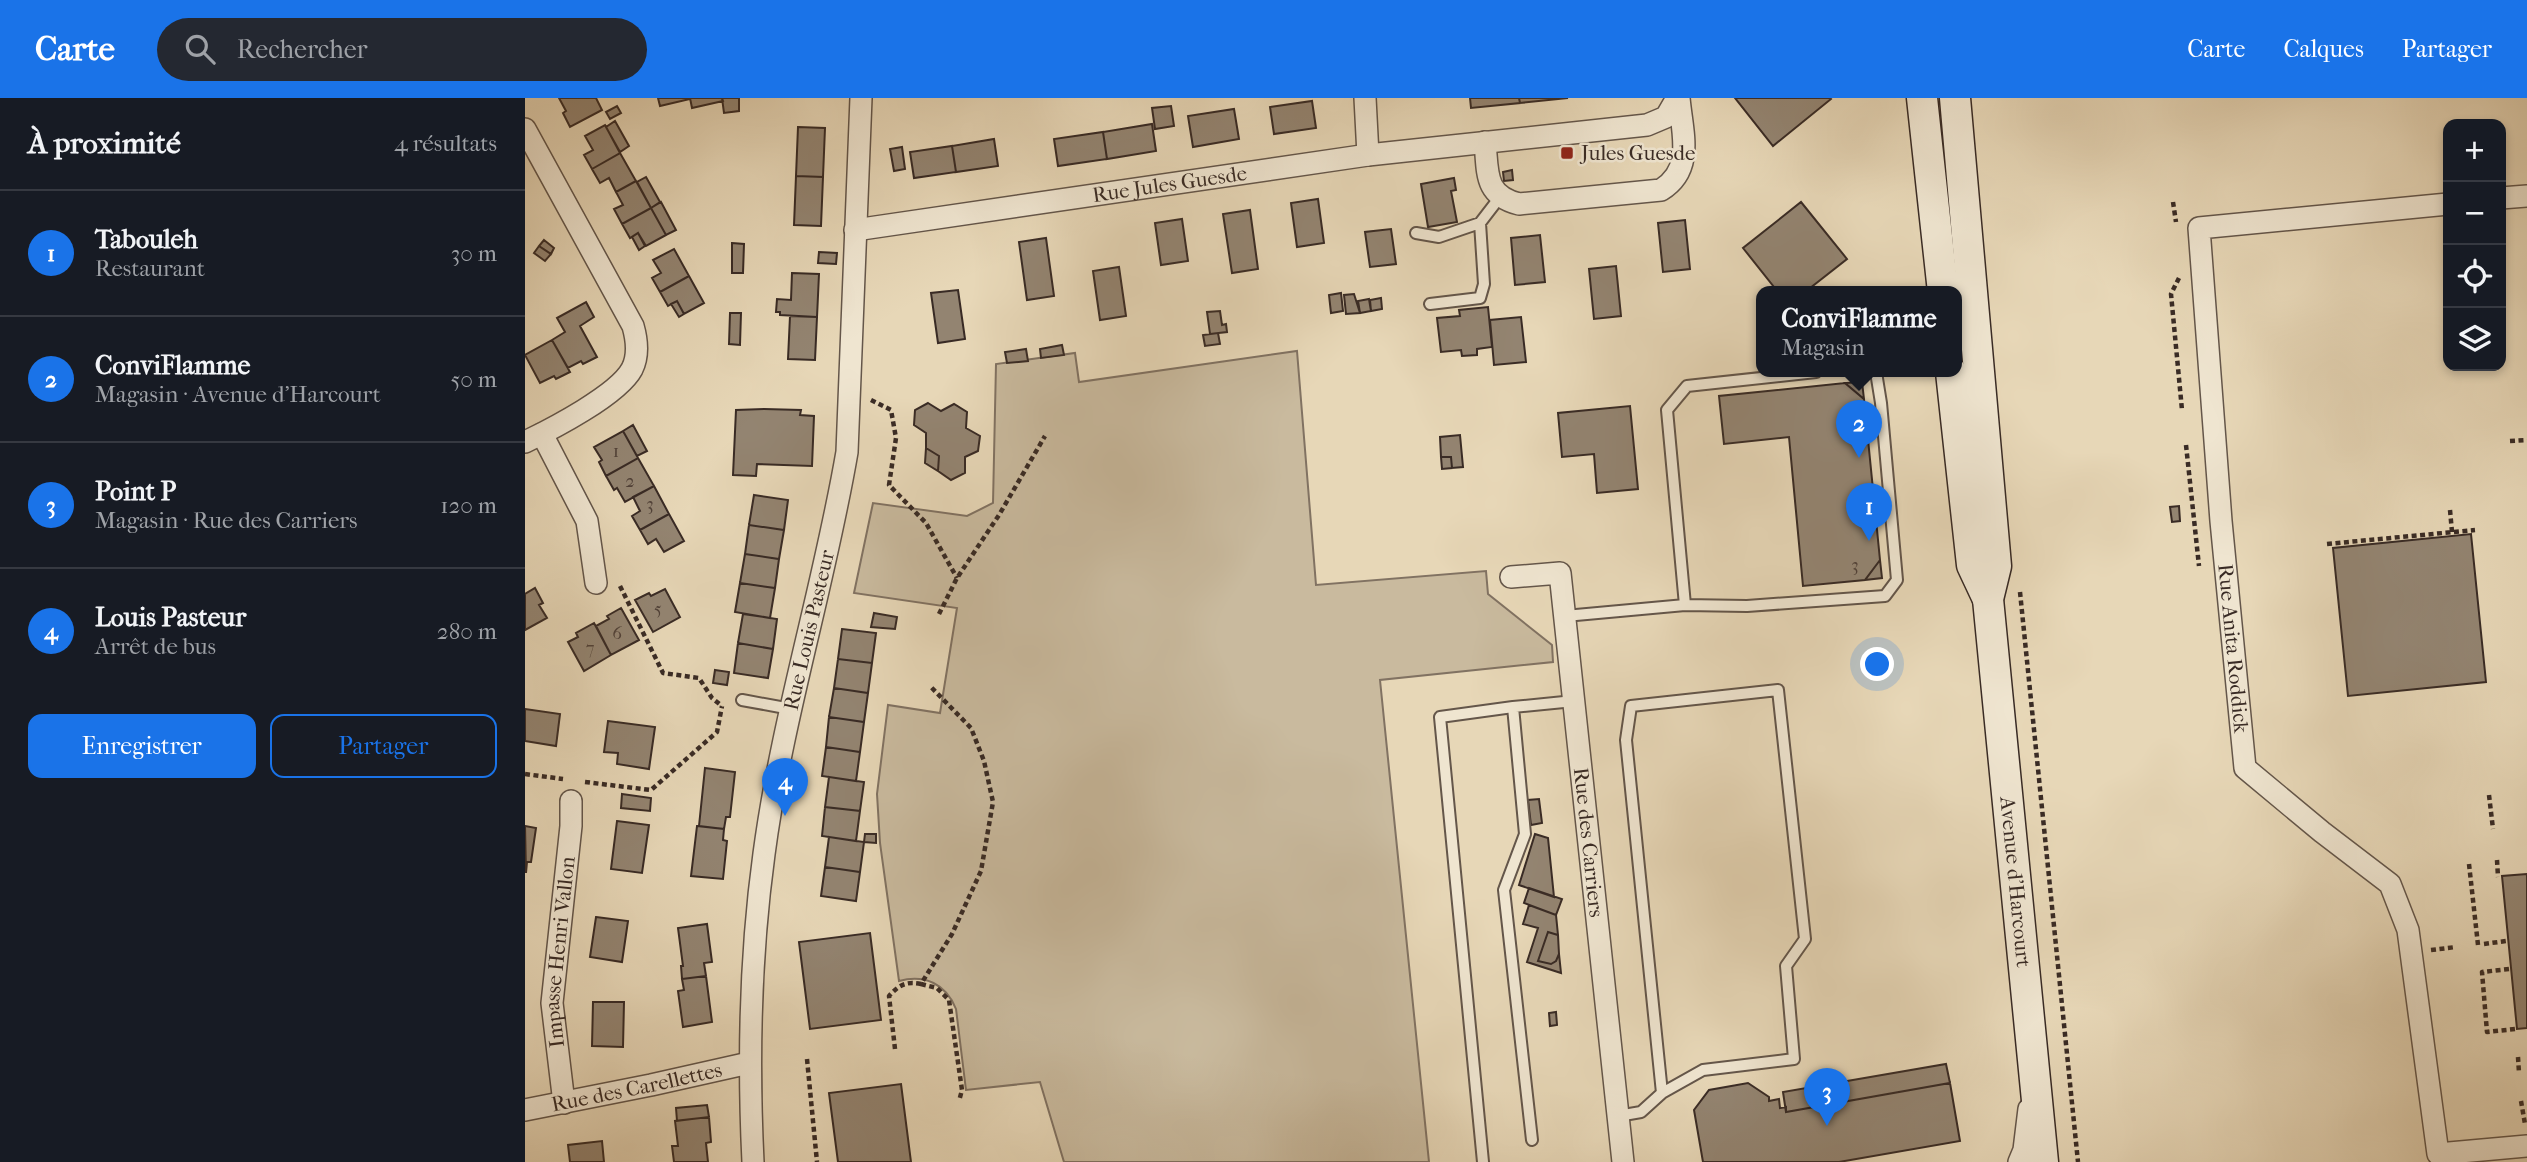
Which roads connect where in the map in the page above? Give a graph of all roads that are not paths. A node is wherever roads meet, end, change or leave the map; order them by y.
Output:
1 (861, 98) edge
2 (1365, 98) edge
3 (1678, 98) edge
4 (1923, 98) edge
5 (1955, 98) edge
6 (525, 129) edge
7 (1485, 142) junction
8 (1368, 155) junction
9 (2527, 196) edge
10 (1500, 197) junction
11 (2506, 198) edge
12 (2443, 204) edge
13 (1480, 223) junction
14 (855, 230) junction
15 (1416, 233) dead end
16 (1942, 286) edge
17 (1430, 304) dead end
18 (1770, 377) edge
19 (1877, 377) edge
20 (1952, 377) edge
21 (534, 438) edge
22 (1511, 577) dead end
23 (596, 583) dead end
24 (1988, 599) junction
25 (1685, 605) junction
26 (1565, 617) junction
27 (742, 699) road end
28 (1574, 701) junction
29 (1513, 706) junction
30 (791, 709) junction
31 (571, 801) dead end
32 (749, 1063) junction
33 (2034, 1069) junction
34 (1662, 1093) junction
35 (564, 1103) junction
36 (525, 1110) edge
37 (1618, 1116) junction
38 (1532, 1140) dead end
39 (2527, 1146) edge
40 (753, 1162) edge
41 (1483, 1162) edge
42 (1623, 1162) edge
43 (2019, 1162) edge
44 (2043, 1162) edge

1 - 14 street, Rue Louis Pasteur
2 - 8 street
3 - 7 street, Rue Jules Guesde
3 - 10 street, Rue Jules Guesde
4 - 16 main road
5 - 24 main road, Avenue d'Harcourt
6 - 21 street
7 - 8 street, Rue Jules Guesde
7 - 10 street
8 - 14 street, Rue Jules Guesde
9 - 11 street
10 - 13 lane
12 - 39 street, Rue Anita Roddick
13 - 15 lane
13 - 17 lane
14 - 30 street, Rue Louis Pasteur
18 - 25 lane
19 - 25 lane
20 - 24 main road, Avenue d'Harcourt
21 - 23 street
22 - 26 street, Rue des Carriers
24 - 33 main road, Avenue d'Harcourt
25 - 26 lane
26 - 28 street, Rue des Carriers
27 - 30 lane
28 - 29 lane
28 - 37 street, Rue des Carriers
29 - 38 lane
29 - 41 lane
30 - 32 street, Rue Louis Pasteur
31 - 35 street, Impasse Henri Vallon
32 - 35 street, Rue des Carellettes
32 - 40 street, Rue Louis Pasteur
33 - 43 street
33 - 44 main road, Avenue d'Harcourt
34 - 34 lane
34 - 37 lane
35 - 36 street, Rue des Carellettes
37 - 42 street, Rue des Carriers

